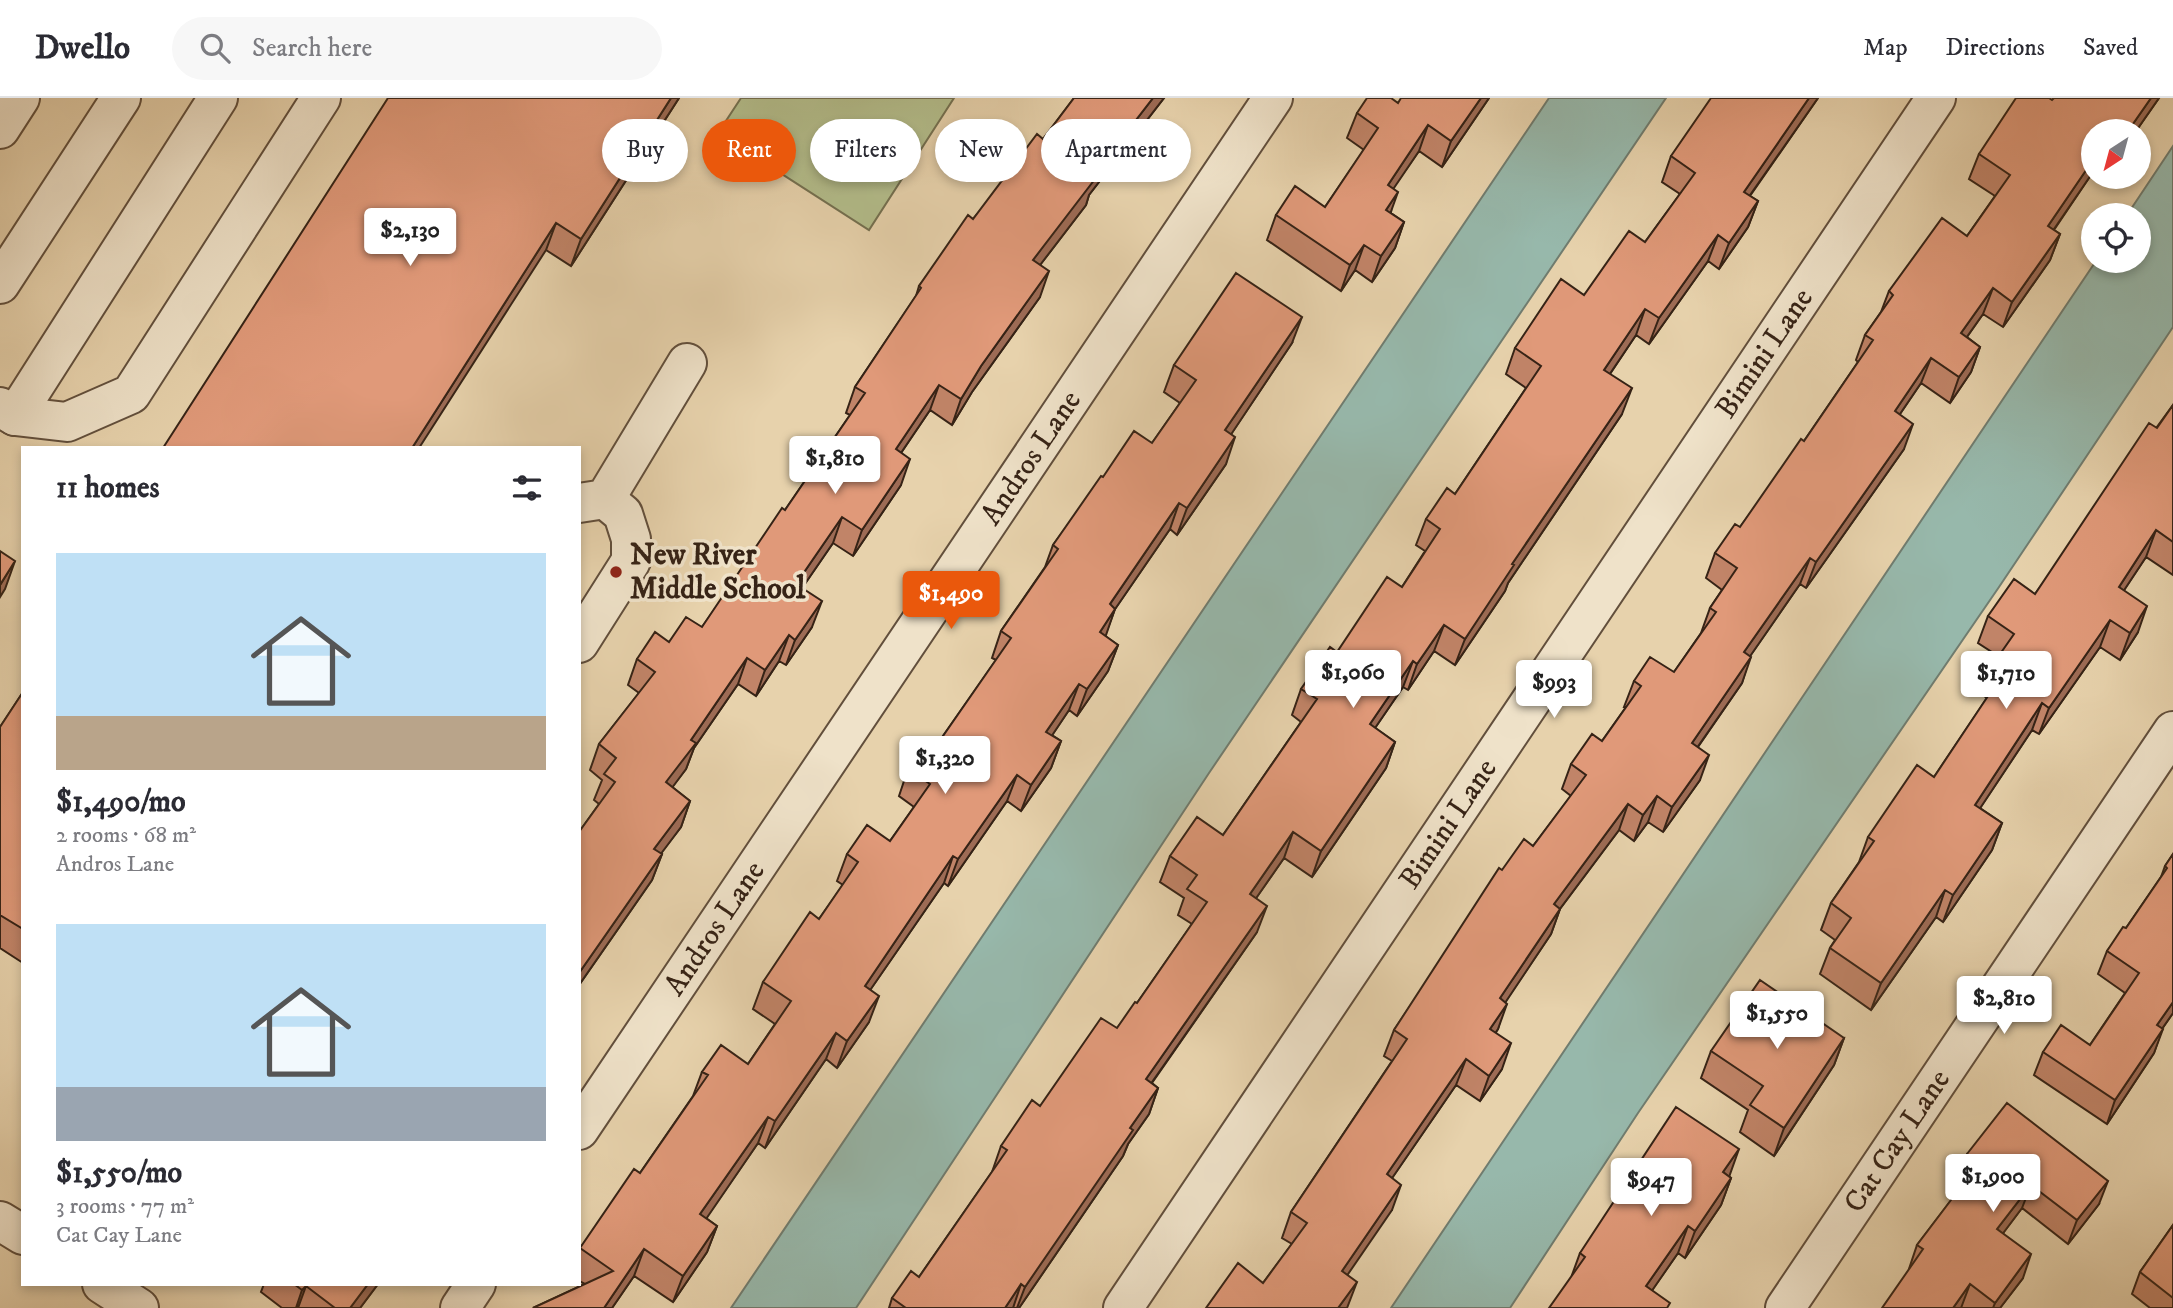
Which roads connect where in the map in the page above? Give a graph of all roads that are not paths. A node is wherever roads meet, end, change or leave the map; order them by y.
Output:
1 (20, 98) edge
2 (121, 98) edge
3 (218, 98) edge
4 (321, 98) edge
5 (1273, 98) edge
6 (1936, 98) edge
7 (0, 129) edge
8 (0, 284) edge
9 (687, 363) dead end
10 (8, 412) edge
11 (592, 501) edge
12 (581, 640) edge
13 (2173, 731) edge
14 (581, 1127) edge
15 (0, 1221) edge
16 (21, 1234) edge
17 (475, 1286) edge
18 (460, 1308) edge
19 (1123, 1308) edge
20 (1785, 1308) edge

1 - 7 street
2 - 8 street
3 - 10 street
4 - 10 street
5 - 14 street, Andros Lane
6 - 19 street, Bimini Lane
9 - 11 street
11 - 12 street
13 - 20 street, Cat Cay Lane
15 - 16 street
17 - 18 street

